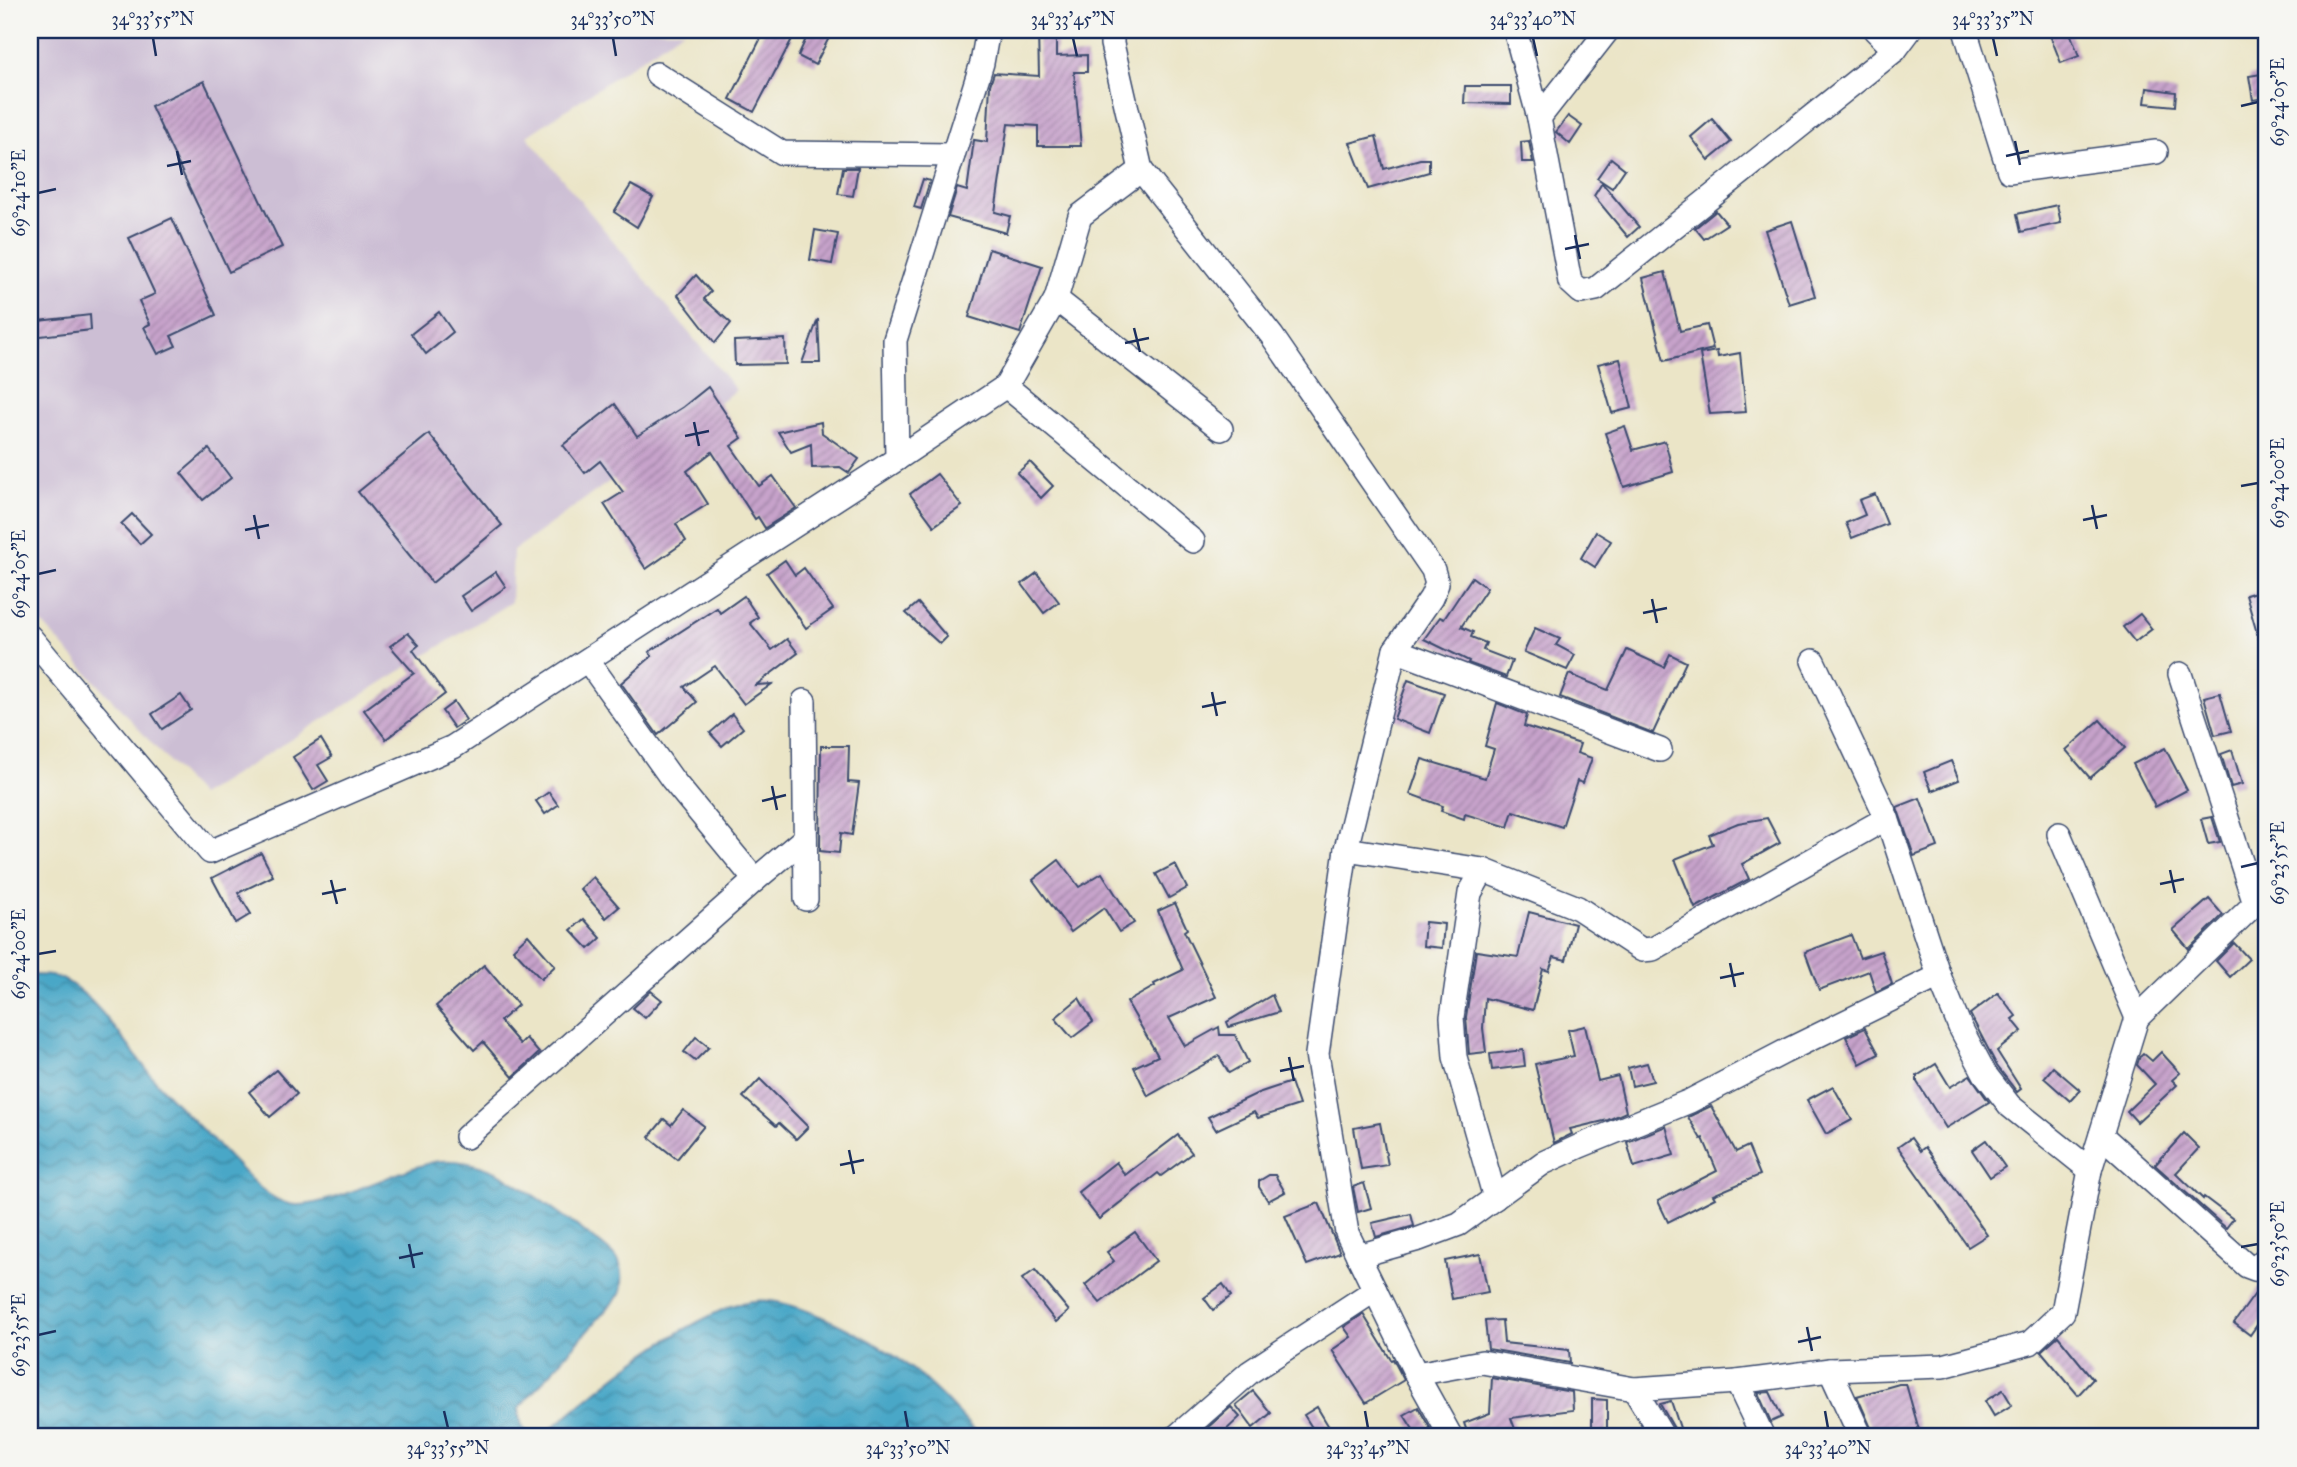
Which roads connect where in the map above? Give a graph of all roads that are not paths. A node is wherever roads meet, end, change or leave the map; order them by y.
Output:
1 (988, 30) edge
2 (1112, 30) edge
3 (1515, 30) edge
4 (1608, 30) edge
5 (1875, 30) edge
6 (1910, 30) edge
7 (1965, 30) edge
8 (1895, 50) junction
9 (657, 74) dead end
10 (1539, 118) junction
11 (2156, 152) dead end
12 (953, 155) junction
13 (1141, 170) junction
14 (1056, 299) junction
15 (1006, 386) junction
16 (1222, 429) dead end
17 (897, 459) junction
18 (1193, 541) dead end
19 (30, 637) edge
20 (1395, 650) junction
21 (588, 661) junction
22 (1812, 661) dead end
23 (2180, 674) dead end
24 (804, 701) dead end
25 (1660, 750) dead end
26 (1887, 818) junction
27 (2059, 834) dead end
28 (805, 838) junction
29 (1346, 849) junction
30 (1483, 870) junction
31 (755, 880) junction
32 (2261, 898) edge
33 (806, 899) dead end
34 (1939, 976) junction
35 (2137, 1018) junction
36 (2101, 1135) junction
37 (466, 1137) dead end
38 (2090, 1170) junction
39 (1495, 1198) junction
40 (1358, 1256) junction
41 (2267, 1257) edge
42 (1375, 1290) junction
43 (1830, 1370) junction
44 (1416, 1374) junction
45 (1737, 1382) junction
46 (1634, 1389) junction
47 (1176, 1437) edge
48 (1451, 1437) edge
49 (1662, 1437) edge
50 (1763, 1437) edge
51 (1861, 1437) edge

1 - 12 street
2 - 13 street
3 - 10 street
4 - 10 street
5 - 8 street
6 - 8 street
7 - 11 street
8 - 10 street
9 - 12 street
12 - 17 street
13 - 14 street
13 - 20 street
14 - 15 street
14 - 16 street
15 - 17 street
15 - 18 street
17 - 21 street
19 - 21 street
20 - 25 street
20 - 29 street
21 - 31 street
22 - 26 street
23 - 32 street
24 - 28 street
26 - 30 street
26 - 34 street
27 - 35 street
28 - 31 street
28 - 33 street
29 - 30 street
29 - 40 street
30 - 39 street
31 - 37 street
32 - 35 street
34 - 38 street
34 - 39 street
35 - 36 street
36 - 38 street
36 - 41 street
38 - 43 street
39 - 40 street
40 - 42 street
42 - 44 street
42 - 47 street
43 - 45 street
43 - 51 street
44 - 46 street
44 - 48 street
45 - 46 street
45 - 50 street
46 - 49 street

